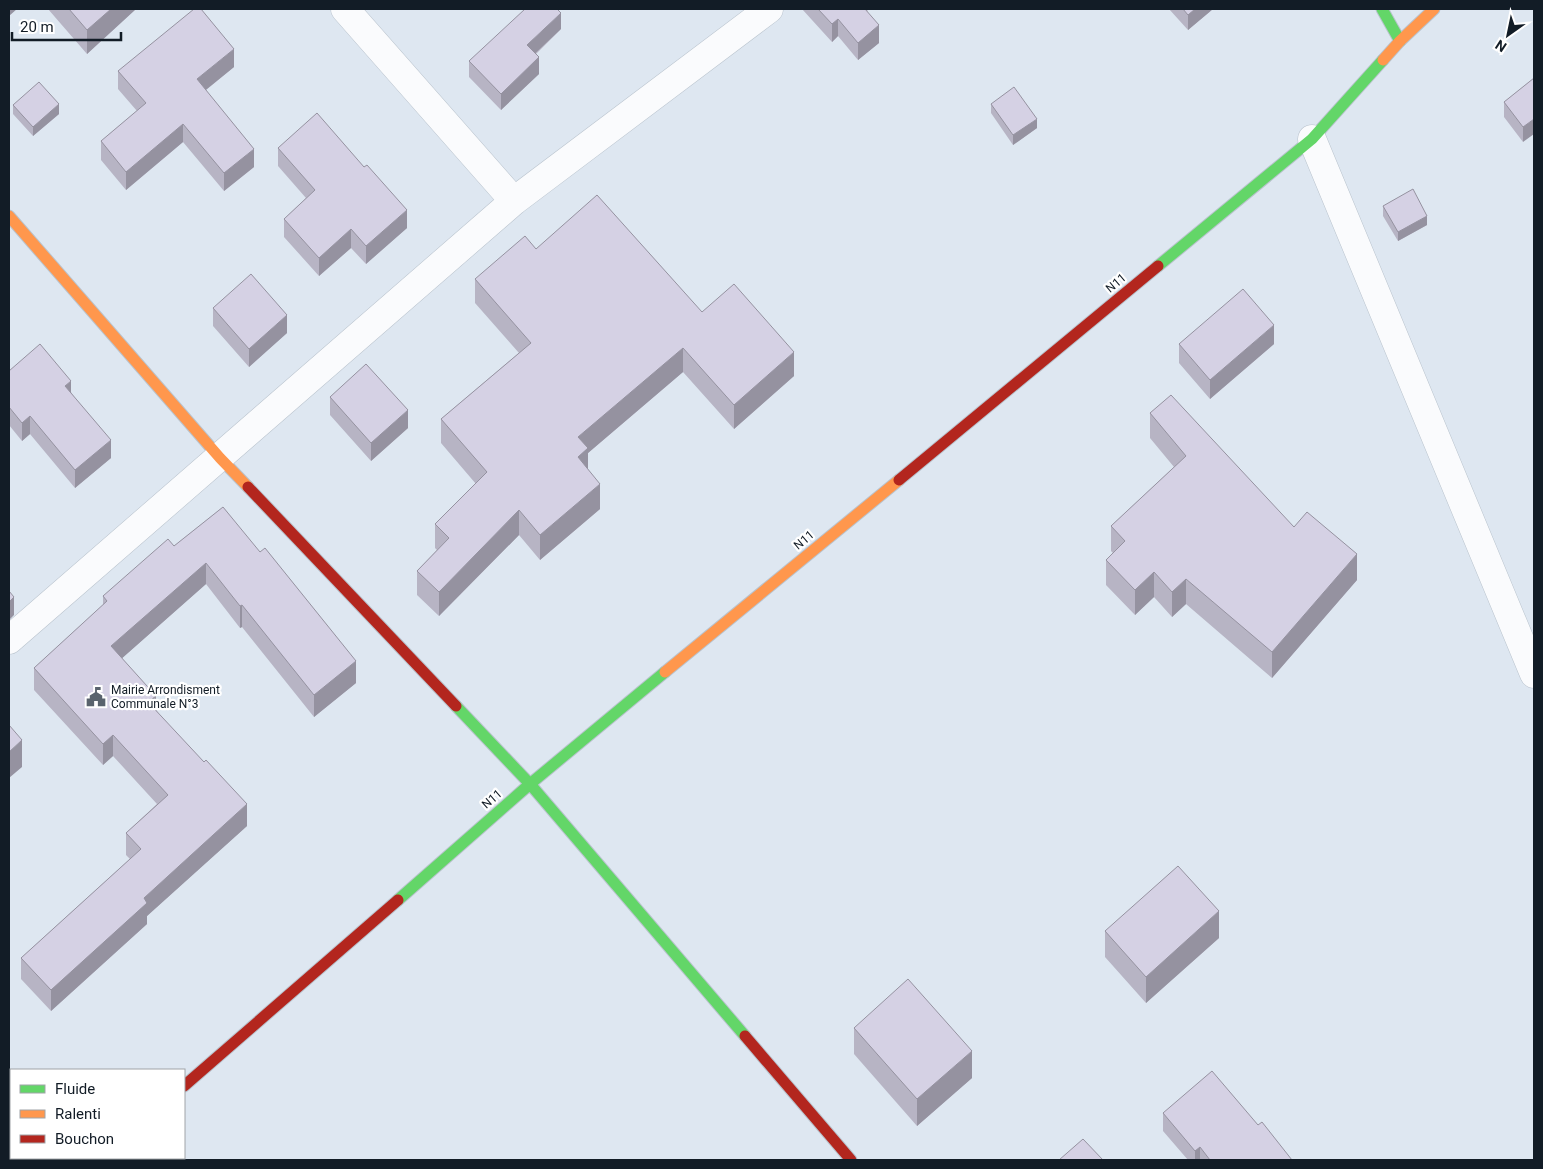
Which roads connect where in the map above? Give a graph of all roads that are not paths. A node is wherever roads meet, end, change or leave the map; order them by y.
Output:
1 (345, 9) edge
2 (769, 9) edge
3 (1382, 9) edge
4 (1434, 9) edge
5 (1400, 41) junction
6 (1312, 139) junction
7 (514, 200) junction
8 (9, 216) edge
9 (220, 458) junction
10 (9, 640) edge
11 (1534, 674) edge
12 (530, 784) junction
13 (185, 1085) edge
14 (851, 1160) edge

1 - 7 street
2 - 7 street
3 - 5 main road
4 - 5 main road, N11
5 - 6 main road, N11
6 - 11 street
6 - 12 main road, N11
7 - 9 street
8 - 9 main road
9 - 10 street
9 - 12 main road
12 - 13 main road, N11
12 - 14 main road

